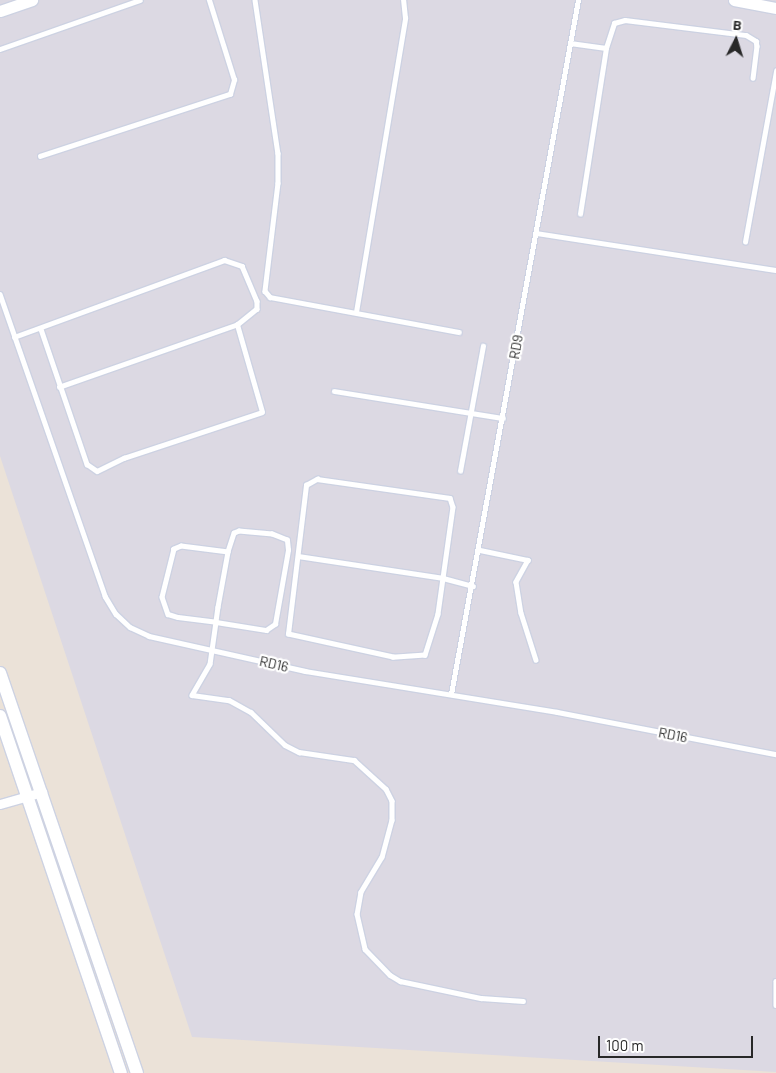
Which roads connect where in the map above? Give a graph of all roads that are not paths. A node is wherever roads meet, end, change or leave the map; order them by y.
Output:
1 (32, 0) edge
2 (140, 0) edge
3 (209, 0) edge
4 (255, 0) edge
5 (403, 0) edge
6 (578, 0) edge
7 (734, 0) edge
8 (776, 8) edge
9 (0, 11) edge
10 (570, 42) junction
11 (606, 48) junction
12 (0, 49) edge
13 (776, 71) edge
14 (753, 78) dead end
15 (40, 156) dead end
16 (580, 214) dead end
17 (536, 233) junction
18 (746, 242) dead end
19 (776, 270) edge
20 (0, 294) edge
21 (356, 312) junction
22 (237, 325) junction
23 (41, 329) junction
24 (459, 332) dead end
25 (14, 337) junction
26 (483, 346) dead end
27 (60, 387) junction
28 (334, 391) dead end
29 (472, 413) junction
30 (503, 418) junction
31 (460, 471) dead end
32 (480, 550) junction
33 (228, 552) junction
34 (298, 556) junction
35 (443, 578) junction
36 (473, 586) junction
37 (216, 622) junction
38 (212, 650) junction
39 (536, 660) dead end
40 (0, 673) edge
41 (451, 694) junction
42 (0, 716) edge
43 (776, 754) edge
44 (42, 792) junction
45 (28, 795) junction
46 (0, 804) edge
47 (776, 981) edge
48 (522, 1001) dead end
49 (776, 1005) edge
50 (121, 1073) edge
51 (136, 1073) edge

1 - 9 street
2 - 12 lane
3 - 15 lane
4 - 21 lane
5 - 21 lane
6 - 10 lane, RD9
7 - 8 street
10 - 11 lane
10 - 17 lane, RD9
11 - 14 lane
11 - 16 lane
13 - 18 lane
17 - 19 lane
17 - 30 lane, RD9
20 - 25 lane, RD16
21 - 24 lane
22 - 23 lane
22 - 27 lane
22 - 27 lane
23 - 25 lane
23 - 27 lane
25 - 38 lane, RD16
26 - 29 lane
28 - 29 lane
29 - 30 lane
29 - 31 lane
30 - 32 lane, RD9
32 - 36 lane, RD9
32 - 39 lane
33 - 37 lane
33 - 37 lane
33 - 37 lane
34 - 35 lane
34 - 35 lane
34 - 35 lane
35 - 36 lane
36 - 41 lane, RD9
37 - 38 lane
38 - 41 lane, RD16
38 - 48 lane
40 - 44 main road
41 - 43 lane, RD16
42 - 45 main road
44 - 45 street
44 - 51 main road
45 - 46 street
45 - 50 main road
47 - 49 lane

